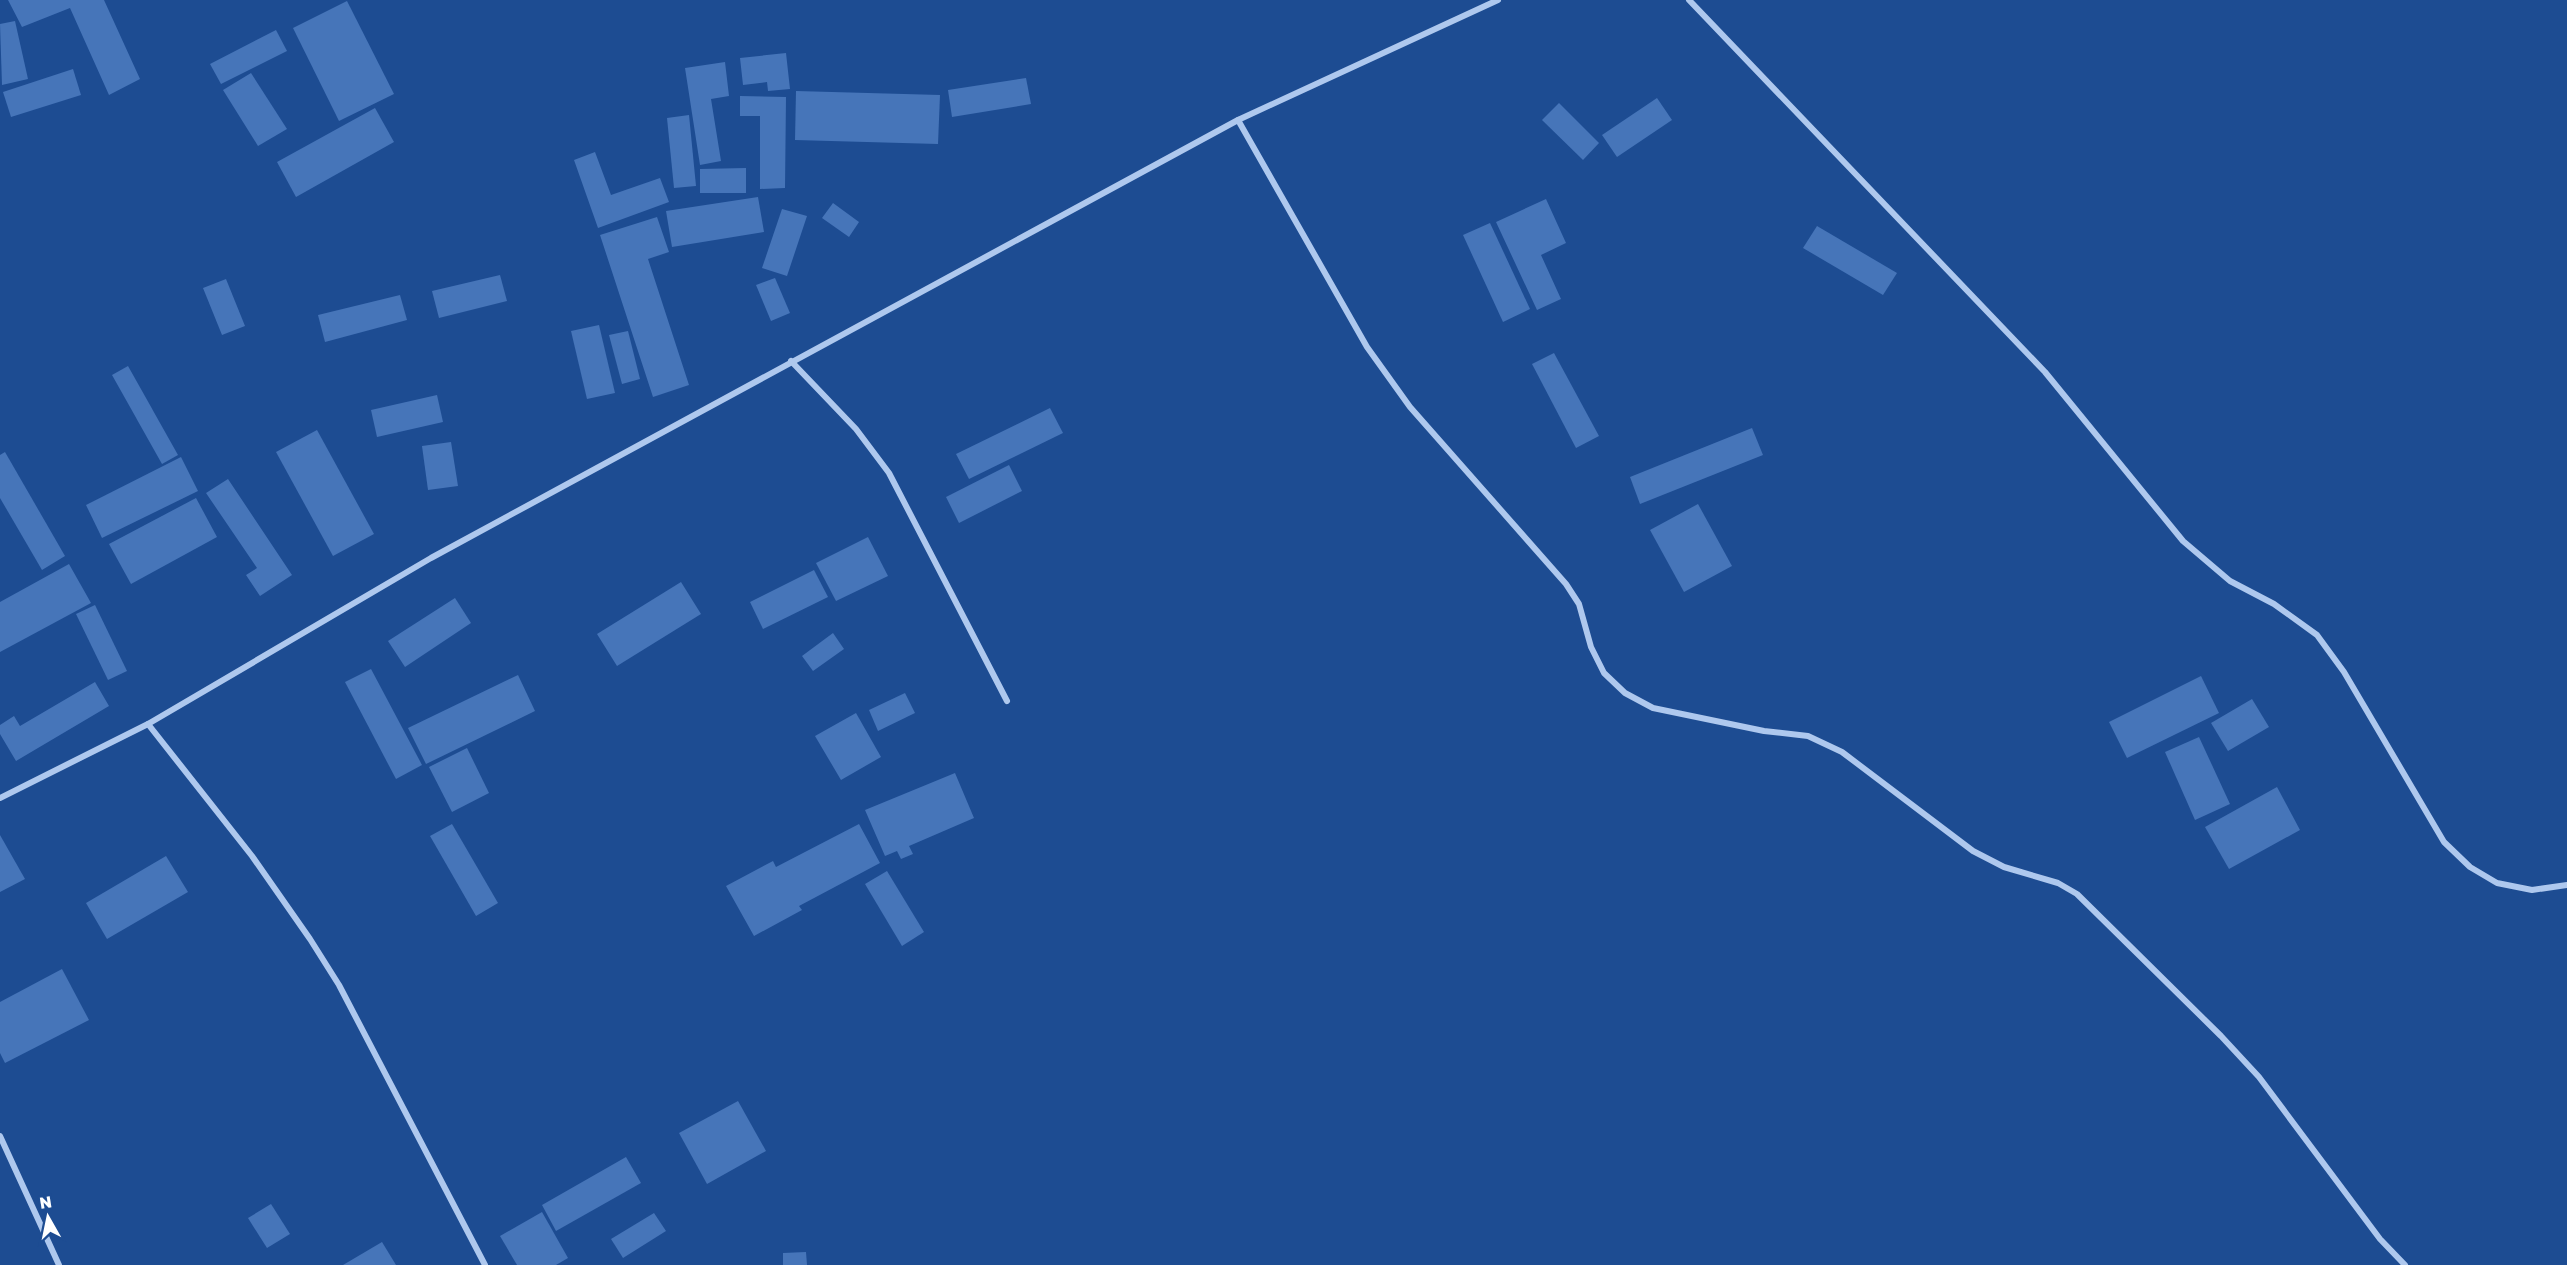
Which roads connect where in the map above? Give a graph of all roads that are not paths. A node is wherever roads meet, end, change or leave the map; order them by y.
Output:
1 (1497, 0) edge
2 (1689, 0) edge
3 (1238, 120) junction
4 (791, 361) junction
5 (1008, 701) dead end
6 (147, 724) junction
7 (0, 798) edge
8 (2567, 885) edge
9 (0, 1136) edge
10 (59, 1265) edge
11 (485, 1265) edge
12 (2405, 1265) edge

1 - 3 street
2 - 8 street
3 - 4 street
3 - 12 street
4 - 5 street
4 - 6 street
6 - 7 street
6 - 11 street
9 - 10 street

